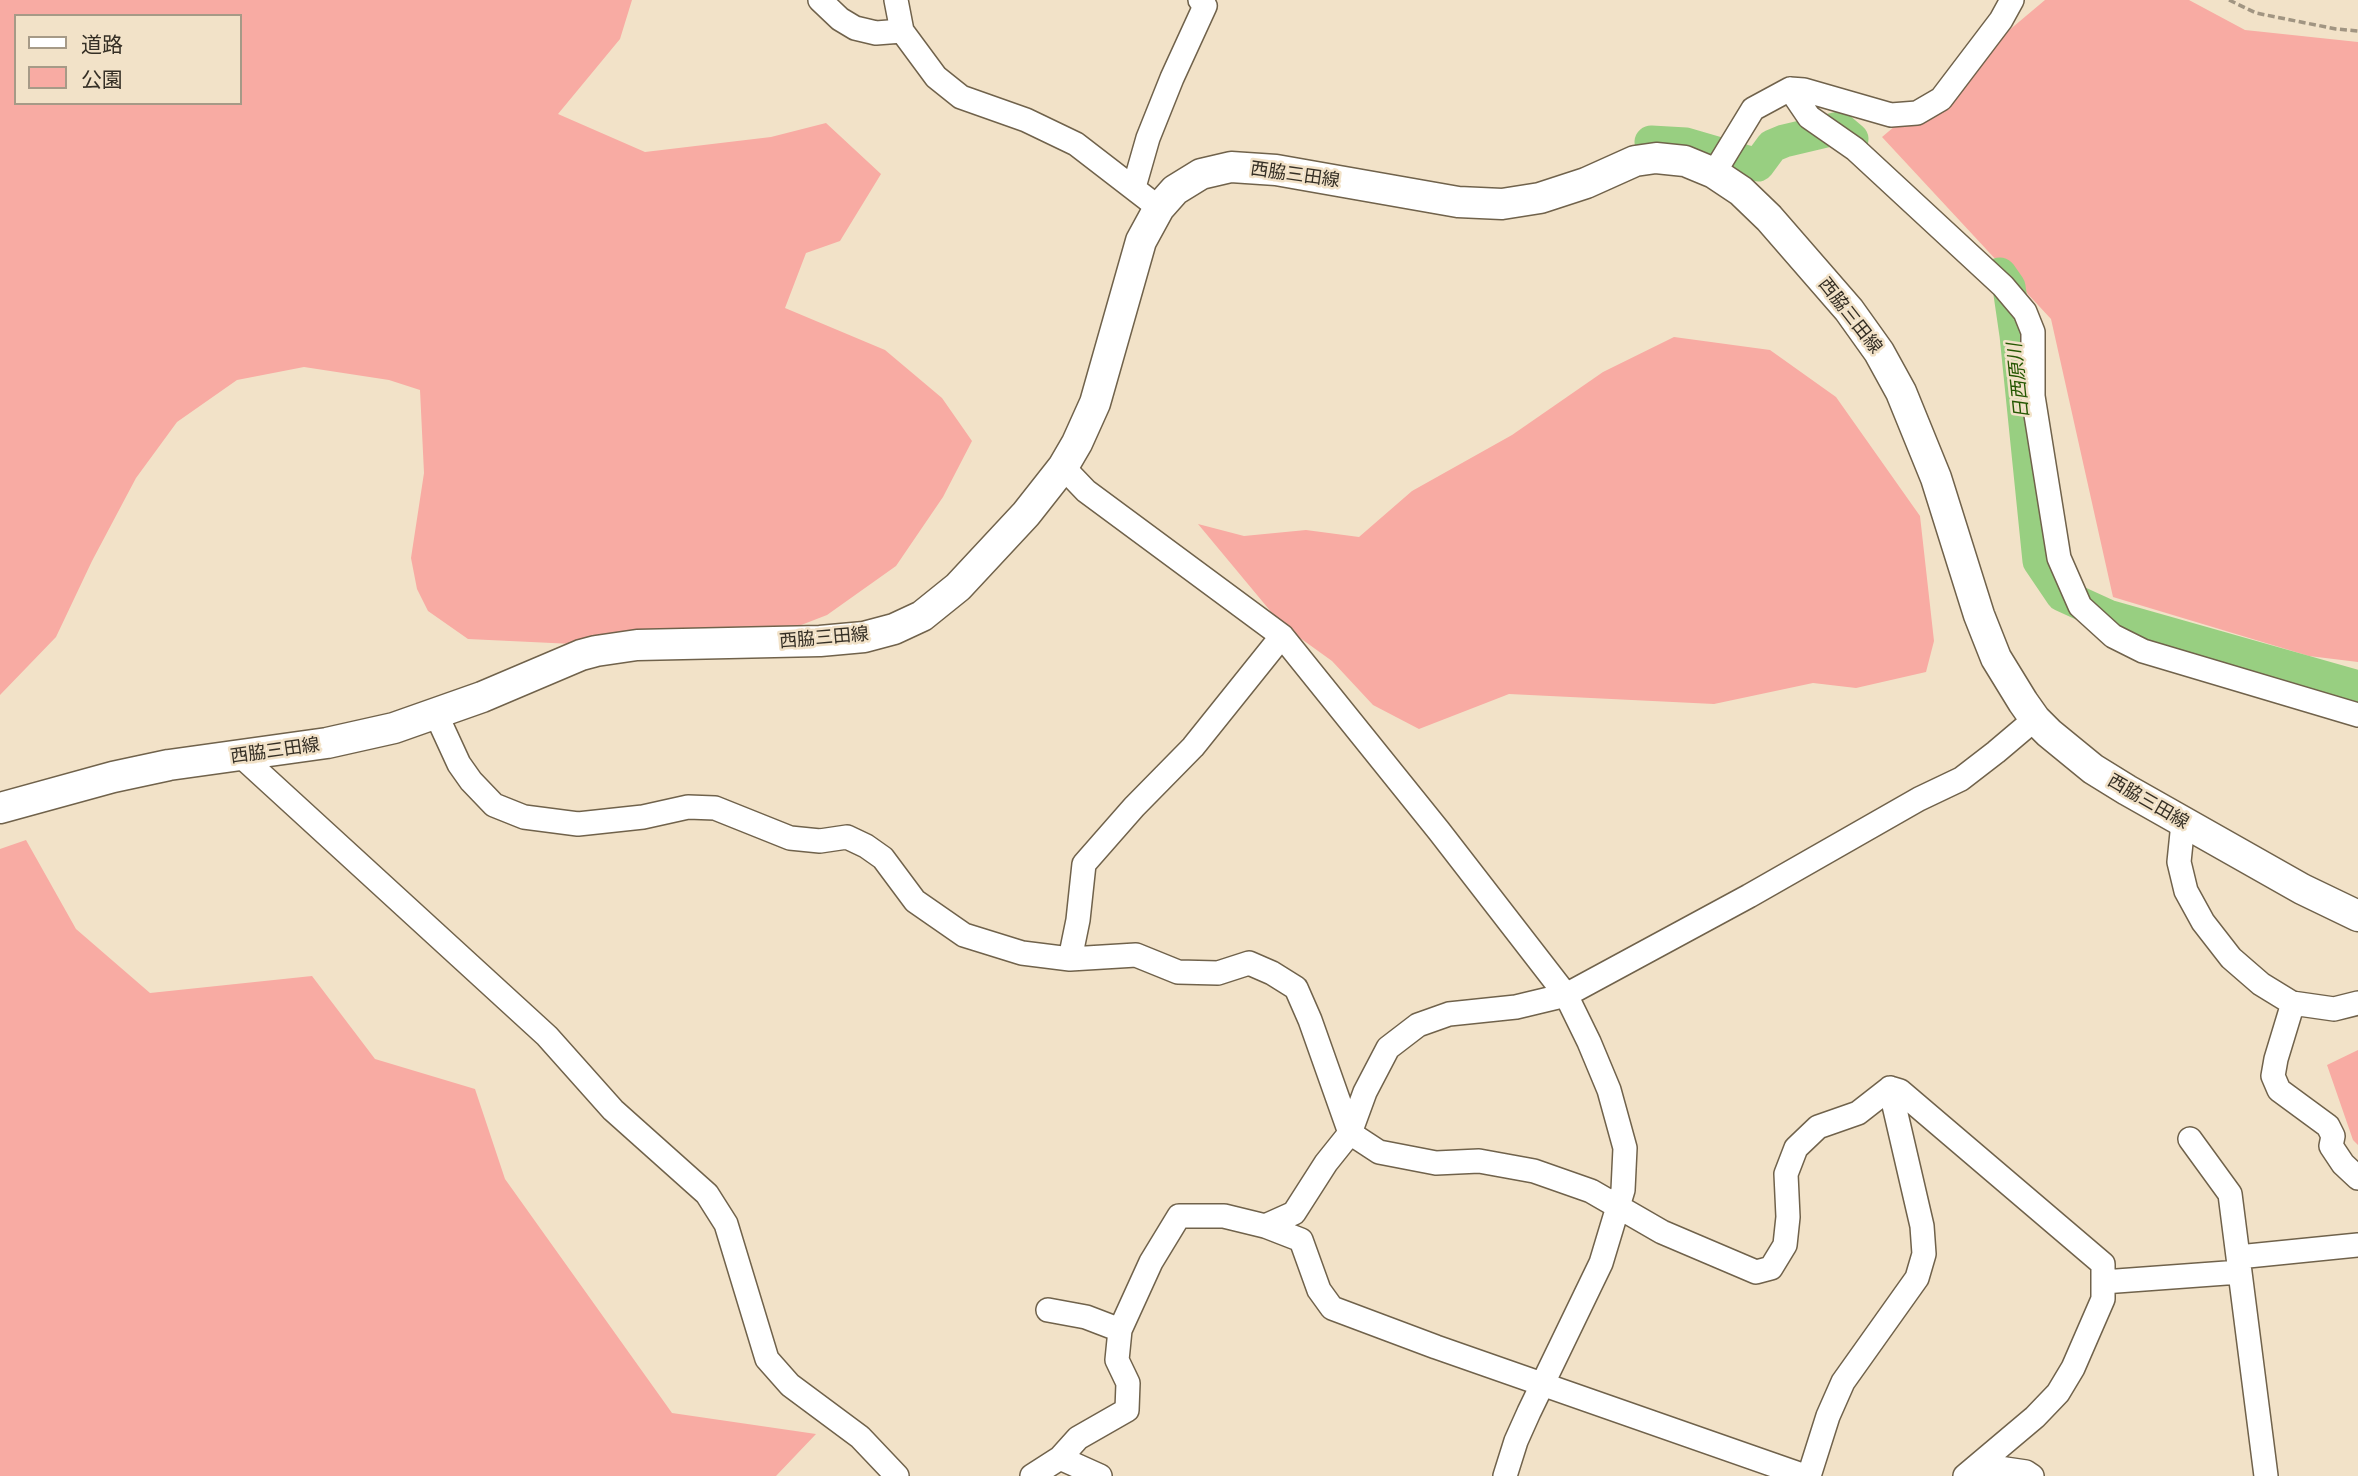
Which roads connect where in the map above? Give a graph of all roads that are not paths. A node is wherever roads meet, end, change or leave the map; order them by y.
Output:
1 (820, 0) edge
2 (896, 0) edge
3 (1200, 0) edge
4 (2012, 0) edge
5 (902, 31) junction
6 (1790, 89) junction
7 (1714, 173) junction
8 (1134, 187) junction
9 (1159, 208) junction
10 (1063, 467) junction
11 (1282, 636) junction
12 (436, 714) junction
13 (2358, 715) edge
14 (2035, 719) junction
15 (240, 755) junction
16 (0, 808) edge
17 (2183, 822) junction
18 (2358, 915) edge
19 (1070, 960) junction
20 (1566, 995) junction
21 (2293, 1003) junction
22 (2358, 1003) edge
23 (1890, 1088) junction
24 (1350, 1133) junction
25 (2190, 1139) dead end
26 (2358, 1178) edge
27 (1618, 1207) junction
28 (1265, 1226) junction
29 (2358, 1245) edge
30 (2239, 1265) junction
31 (2103, 1282) junction
32 (1048, 1310) dead end
33 (1120, 1329) junction
34 (1541, 1384) junction
35 (1060, 1458) junction
36 (897, 1476) edge
37 (1032, 1476) edge
38 (1100, 1476) edge
39 (1505, 1476) edge
40 (1807, 1476) edge
41 (1965, 1476) edge
42 (1973, 1476) edge
43 (2032, 1476) edge
44 (2266, 1476) edge

1 - 5 street
2 - 5 street
3 - 8 street
4 - 6 street
5 - 8 street
6 - 7 street
6 - 13 street
7 - 9 main road, 西脇三田線
7 - 14 main road, 西脇三田線
8 - 9 street
9 - 10 main road, 西脇三田線
10 - 11 street
10 - 12 main road, 西脇三田線
11 - 19 street
11 - 20 street
12 - 15 main road, 西脇三田線
12 - 19 street
14 - 17 main road, 西脇三田線
14 - 20 street
15 - 16 main road, 西脇三田線
15 - 36 street
17 - 18 main road, 西脇三田線
17 - 21 street
19 - 24 street
20 - 24 street
20 - 27 street
21 - 22 street
21 - 26 street
23 - 27 street
23 - 31 street
23 - 40 street
24 - 27 street
24 - 28 street
25 - 30 street
27 - 34 street
28 - 33 street
28 - 34 street
29 - 30 street
30 - 31 street
30 - 44 street
31 - 41 street
32 - 33 street
33 - 35 street
34 - 39 street
34 - 40 street
35 - 37 street
35 - 38 street
42 - 43 street

